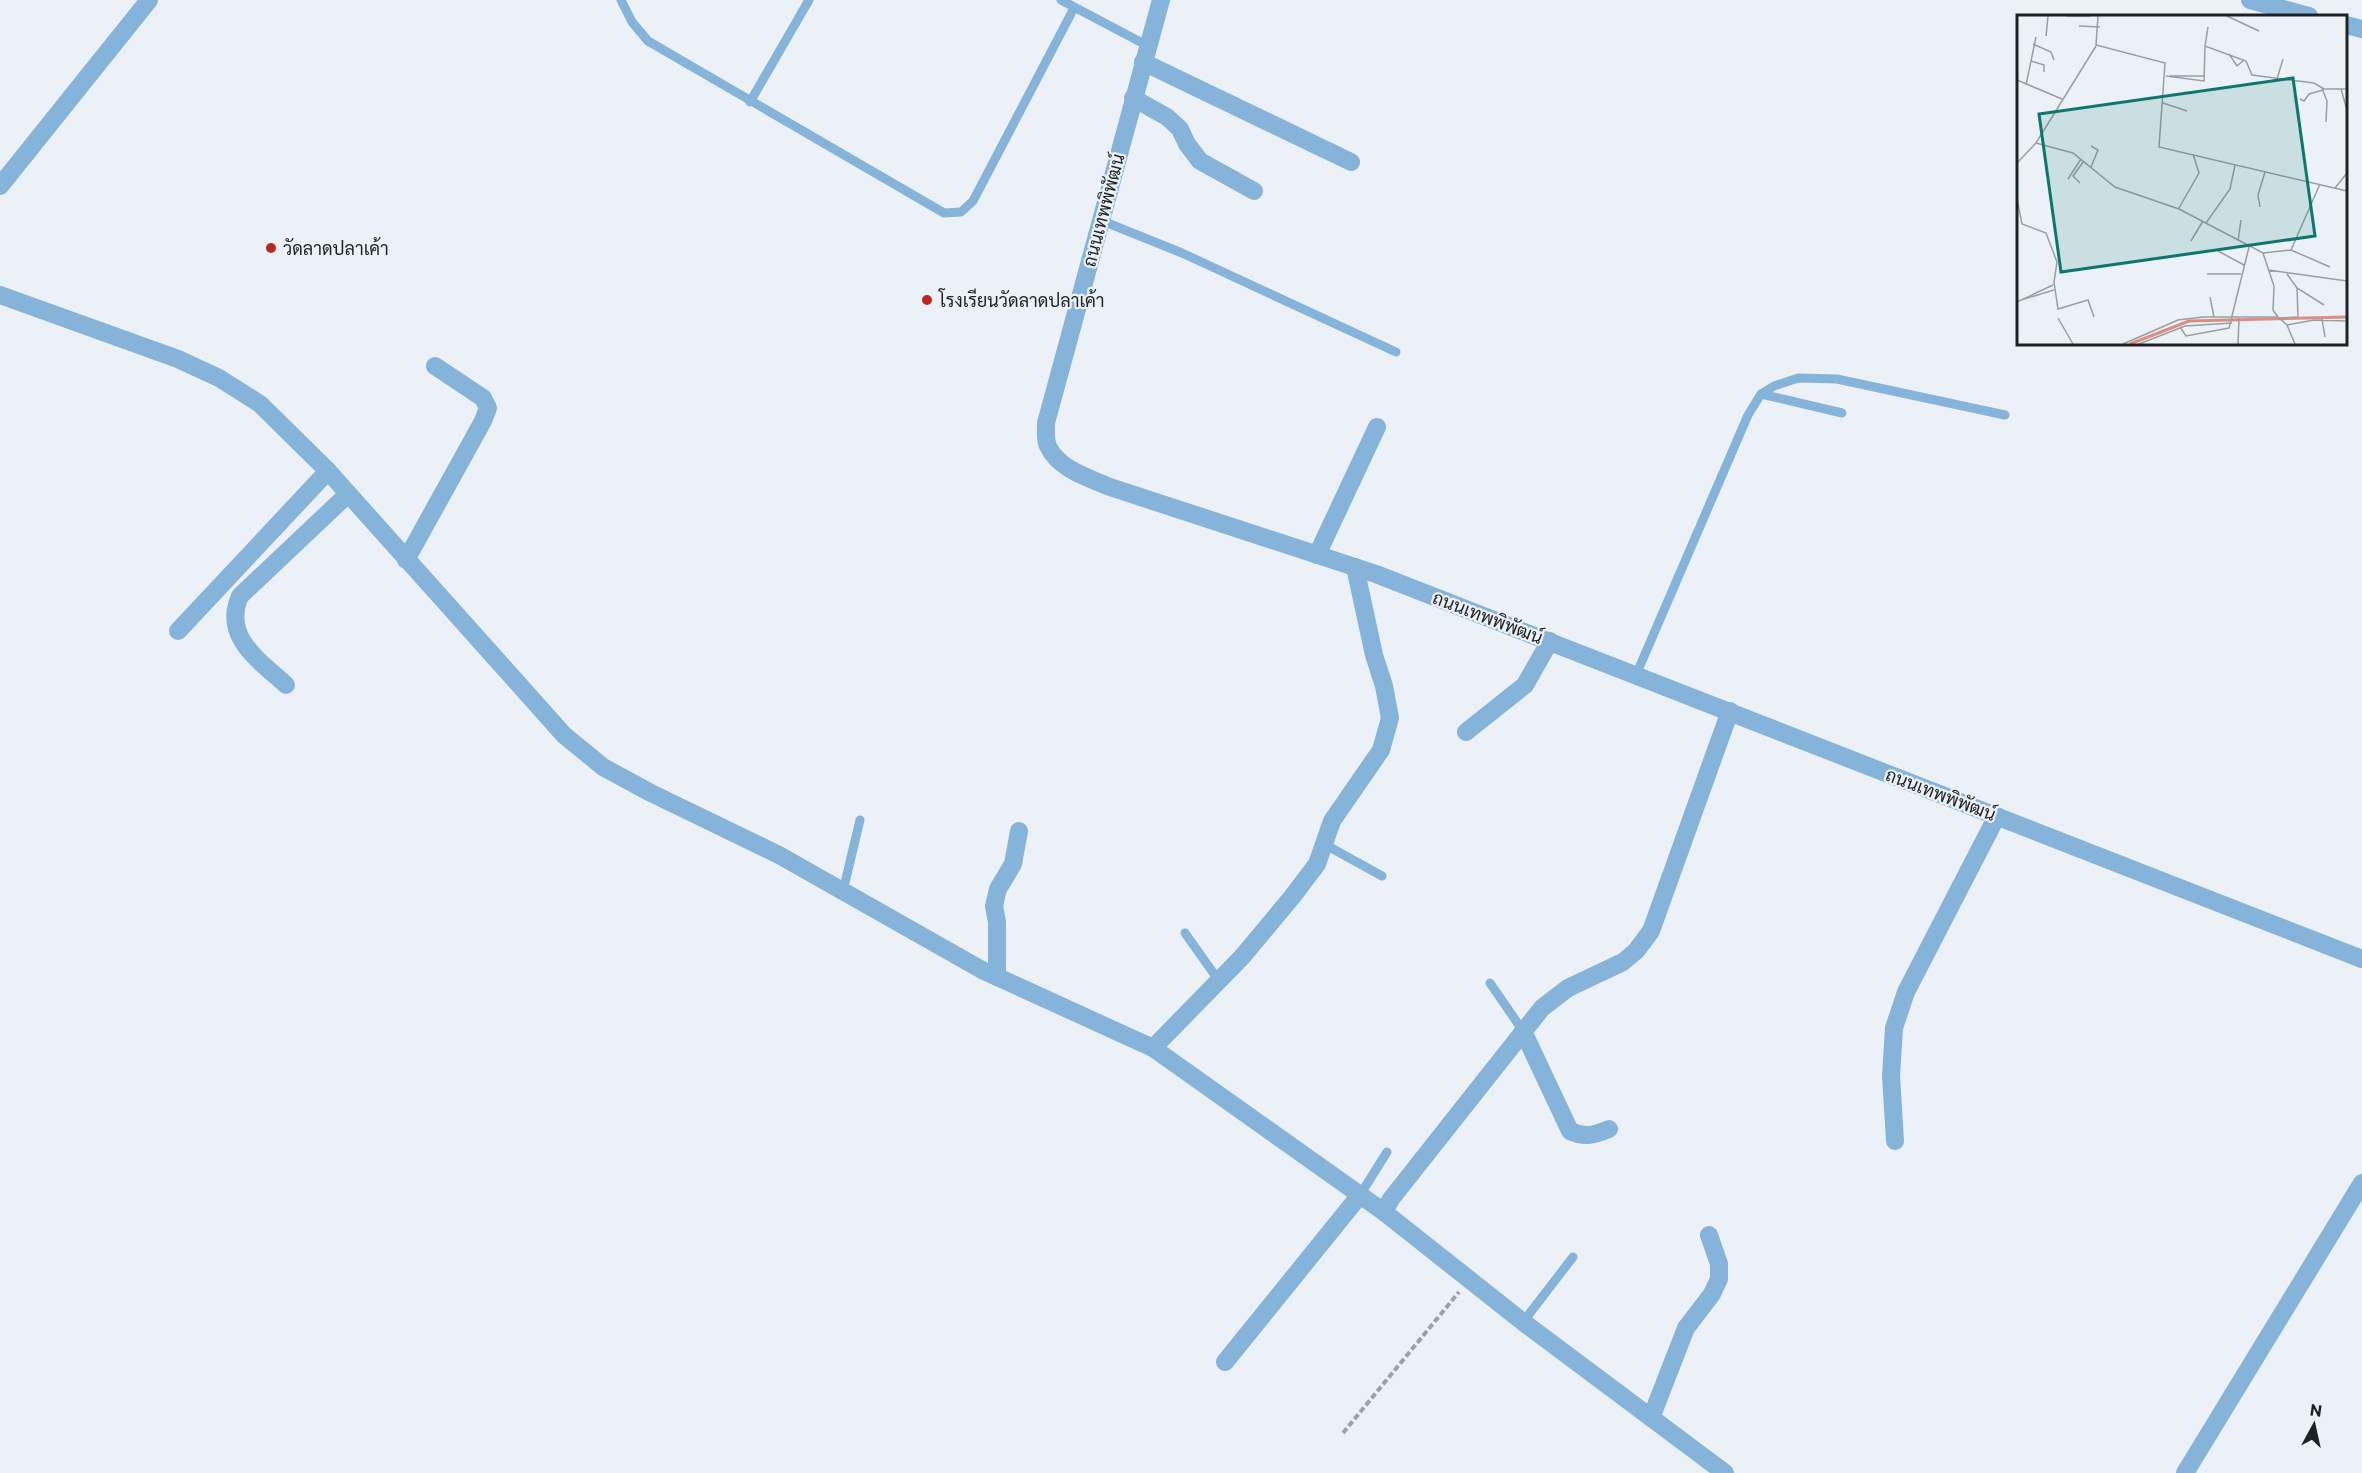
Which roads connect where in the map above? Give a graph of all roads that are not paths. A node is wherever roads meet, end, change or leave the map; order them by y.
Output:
1 (149, 0) edge
2 (621, 0) edge
3 (809, 0) edge
4 (1061, 0) edge
5 (1161, 0) edge
6 (2250, 0) edge
7 (1074, 8) junction
8 (2305, 15) edge
9 (2347, 25) edge
10 (2362, 29) edge
11 (1146, 54) junction
12 (1133, 98) junction
13 (750, 102) junction
14 (1351, 162) dead end
15 (0, 186) edge
16 (1254, 191) dead end
17 (1100, 220) junction
18 (0, 295) edge
19 (1396, 352) dead end
20 (435, 366) dead end
21 (1761, 394) junction
22 (1842, 413) dead end
23 (2005, 415) dead end
24 (1377, 427) dead end
25 (328, 471) junction
26 (348, 494) junction
27 (1317, 555) junction
28 (406, 560) junction
29 (1355, 567) junction
30 (178, 632) dead end
31 (1550, 641) junction
32 (1636, 675) junction
33 (286, 686) dead end
34 (1730, 711) junction
35 (1466, 732) dead end
36 (1997, 816) junction
37 (860, 820) dead end
38 (1019, 831) dead end
39 (1324, 844) junction
40 (1382, 876) dead end
41 (843, 891) junction
42 (1185, 933) dead end
43 (2362, 959) edge
44 (997, 977) junction
45 (1219, 981) junction
46 (1490, 983) dead end
47 (1523, 1032) junction
48 (1153, 1048) junction
49 (1609, 1129) dead end
50 (1895, 1141) dead end
51 (1387, 1152) dead end
52 (2362, 1183) edge
53 (1360, 1195) junction
54 (1384, 1212) junction
55 (1709, 1235) dead end
56 (1573, 1257) dead end
57 (1524, 1322) junction
58 (1225, 1362) dead end
59 (1651, 1418) junction
60 (1725, 1473) edge
61 (2185, 1473) edge

1 - 15 street
2 - 13 lane
3 - 13 lane
4 - 7 lane
5 - 11 street, ถนนเทพพิพัฒน์
6 - 8 street
7 - 11 lane
7 - 13 lane
9 - 10 street
11 - 12 street, ถนนเทพพิพัฒน์
11 - 14 street
12 - 16 street
12 - 17 street, ถนนเทพพิพัฒน์
17 - 19 lane
17 - 27 street, ถนนเทพพิพัฒน์
18 - 25 street
20 - 28 street
21 - 22 lane
21 - 23 lane
21 - 32 lane
24 - 27 street
25 - 26 street
25 - 30 street
26 - 28 street
26 - 33 street
27 - 29 street, ถนนเทพพิพัฒน์
28 - 41 street
29 - 31 street, ถนนเทพพิพัฒน์
29 - 39 street
31 - 32 street, ถนนเทพพิพัฒน์
31 - 35 street
32 - 34 street, ถนนเทพพิพัฒน์
34 - 36 street, ถนนเทพพิพัฒน์
34 - 47 street
36 - 43 street, ถนนเทพพิพัฒน์
36 - 50 street
37 - 41 lane
38 - 44 street
39 - 40 lane
39 - 45 street
41 - 44 street
42 - 45 lane
44 - 48 street
45 - 48 street
46 - 47 lane
47 - 49 street
47 - 54 street
48 - 53 street
51 - 53 lane
52 - 61 street
53 - 54 street
53 - 58 street
54 - 57 street
55 - 59 street
56 - 57 lane
57 - 59 street
59 - 60 street

